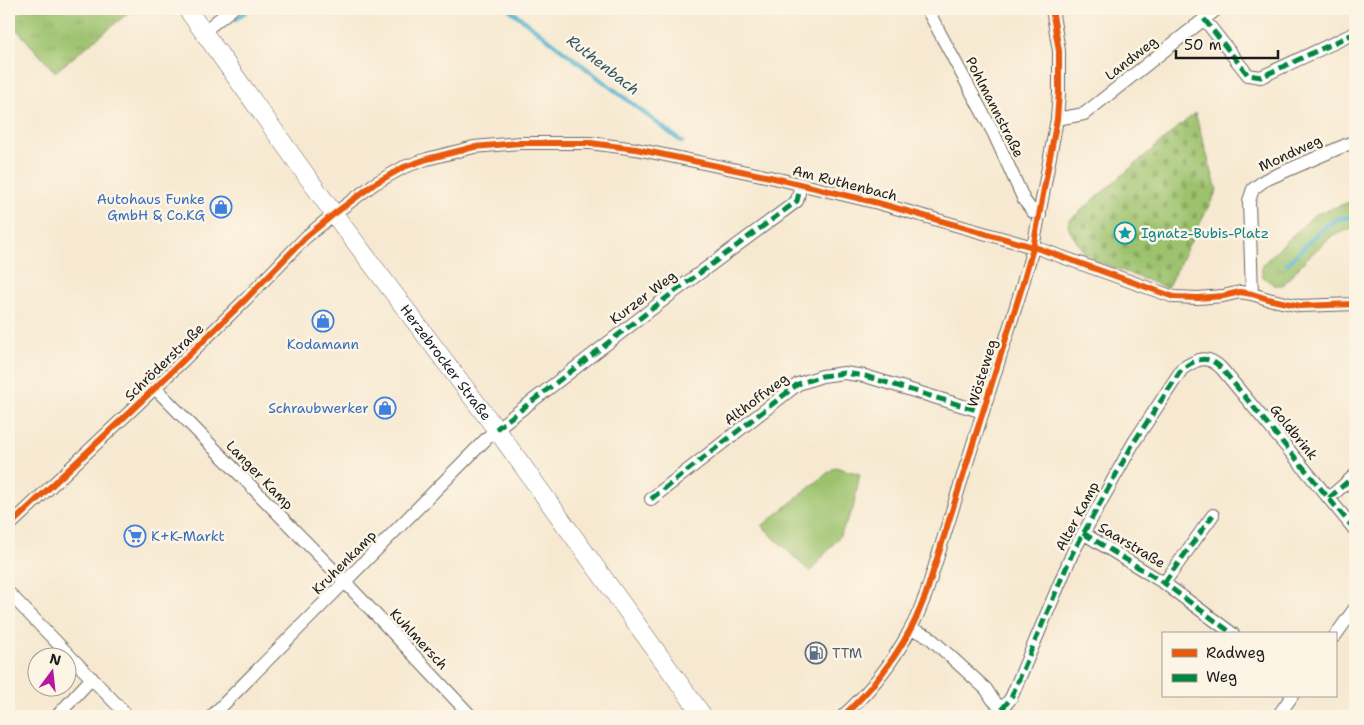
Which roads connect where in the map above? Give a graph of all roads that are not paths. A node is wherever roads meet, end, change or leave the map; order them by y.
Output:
1 (187, 9) edge
2 (232, 9) edge
3 (927, 9) edge
4 (1052, 9) edge
5 (1217, 9) edge
6 (1204, 19) junction
7 (203, 32) junction
8 (1355, 33) edge
9 (1057, 119) junction
10 (1355, 141) edge
11 (801, 184) junction
12 (334, 214) junction
13 (1040, 215) junction
14 (1033, 248) junction
15 (1252, 294) junction
16 (1355, 304) edge
17 (1206, 358) joint
18 (155, 388) junction
19 (983, 412) junction
20 (496, 429) junction
21 (1355, 475) edge
22 (1329, 498) junction
23 (651, 499) dead end
24 (1213, 515) dead end
25 (9, 526) edge
26 (1355, 530) edge
27 (1083, 533) junction
28 (345, 582) junction
29 (1164, 583) junction
30 (9, 593) edge
31 (1355, 608) edge
32 (911, 629) junction
33 (1230, 632) edge
34 (1336, 635) edge
35 (92, 678) junction
36 (1291, 698) edge
37 (1006, 712) edge
38 (56, 716) edge
39 (128, 716) edge
40 (212, 716) edge
41 (471, 716) edge
42 (703, 716) edge
43 (843, 716) edge
44 (1278, 716) edge

1 - 7 main road, Herzebrocker Straße
2 - 7 street
3 - 13 street, Pohlmannstraße
4 - 9 street, Wösteweg
5 - 6 street, Landweg
6 - 8 street
6 - 9 street, Landweg
7 - 12 main road, Herzebrocker Straße
9 - 13 street, Wösteweg
10 - 15 street, Mondweg
11 - 12 street, Am Ruthenbach
11 - 14 street, Am Ruthenbach
11 - 20 street, Kurzer Weg
12 - 18 street, Schröderstraße
12 - 20 main road, Herzebrocker Straße
13 - 14 street, Wösteweg
14 - 15 street, Am Ruthenbach
14 - 19 street, Wösteweg
15 - 16 street, Am Ruthenbach
17 - 22 street, Goldbrink
17 - 27 street, Alter Kamp
18 - 25 street, Schröderstraße
18 - 28 street, Langer Kamp
19 - 23 street, Althoffweg
19 - 32 street, Wösteweg
20 - 28 street, Kruhenkamp
20 - 42 main road, Herzebrocker Straße
21 - 22 street
22 - 26 street, Goldbrink
24 - 29 street, Saarstraße
27 - 29 street, Saarstraße
27 - 37 street, Alter Kamp
28 - 40 street, Kruhenkamp
28 - 41 street, Kuhlmersch
29 - 33 street, Saarstraße
30 - 35 street
31 - 34 street
32 - 37 street
32 - 43 street, Wösteweg
35 - 38 street
35 - 39 street
36 - 44 street

